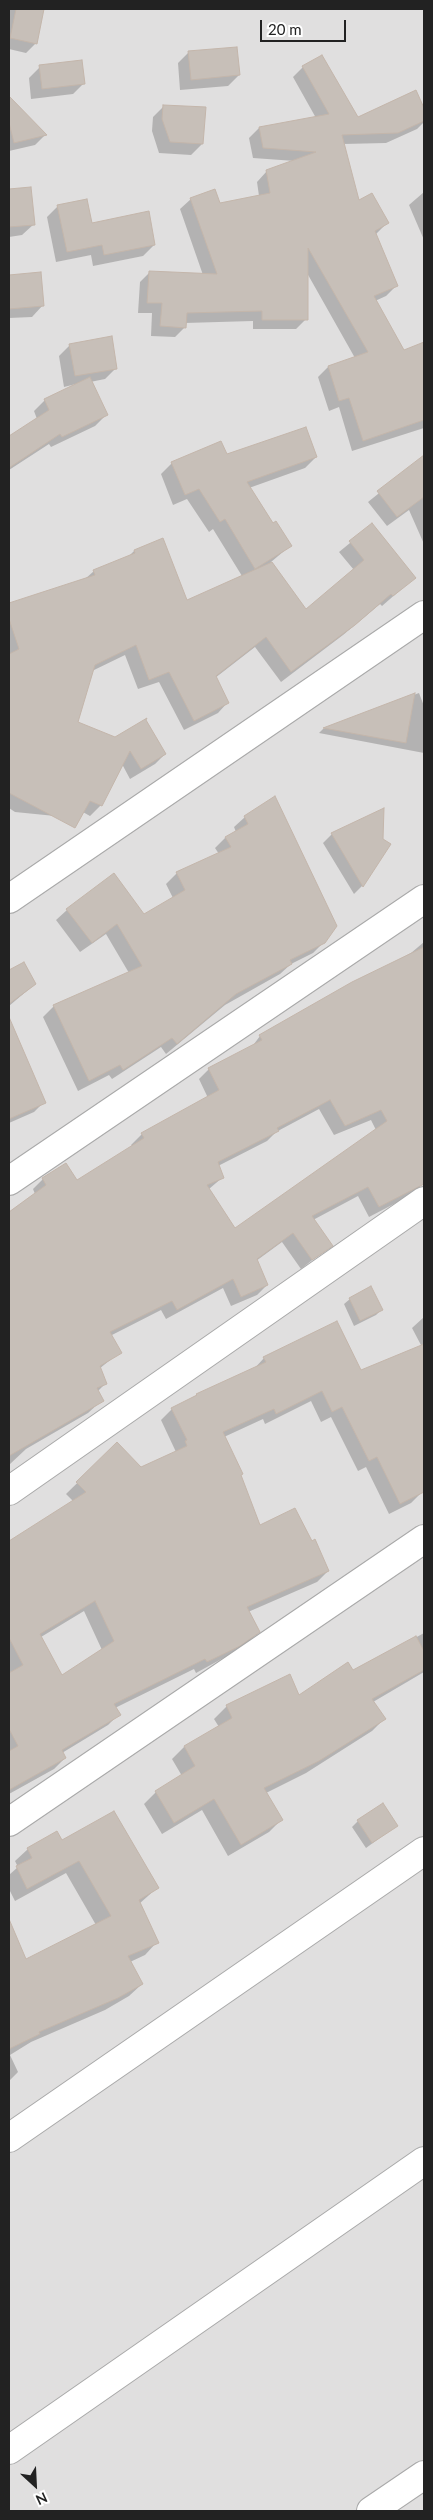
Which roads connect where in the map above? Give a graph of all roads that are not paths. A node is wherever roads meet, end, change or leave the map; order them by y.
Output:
1 (424, 615) edge
2 (9, 899) edge
3 (424, 899) edge
4 (9, 1181) edge
5 (424, 1201) edge
6 (9, 1491) edge
7 (424, 1539) edge
8 (9, 1822) edge
9 (424, 1850) edge
10 (9, 2138) edge
11 (424, 2162) edge
12 (9, 2450) edge
13 (424, 2475) edge
14 (370, 2511) edge

1 - 2 street
3 - 4 street
5 - 6 street
7 - 8 street
9 - 10 street
11 - 12 street
13 - 14 street

